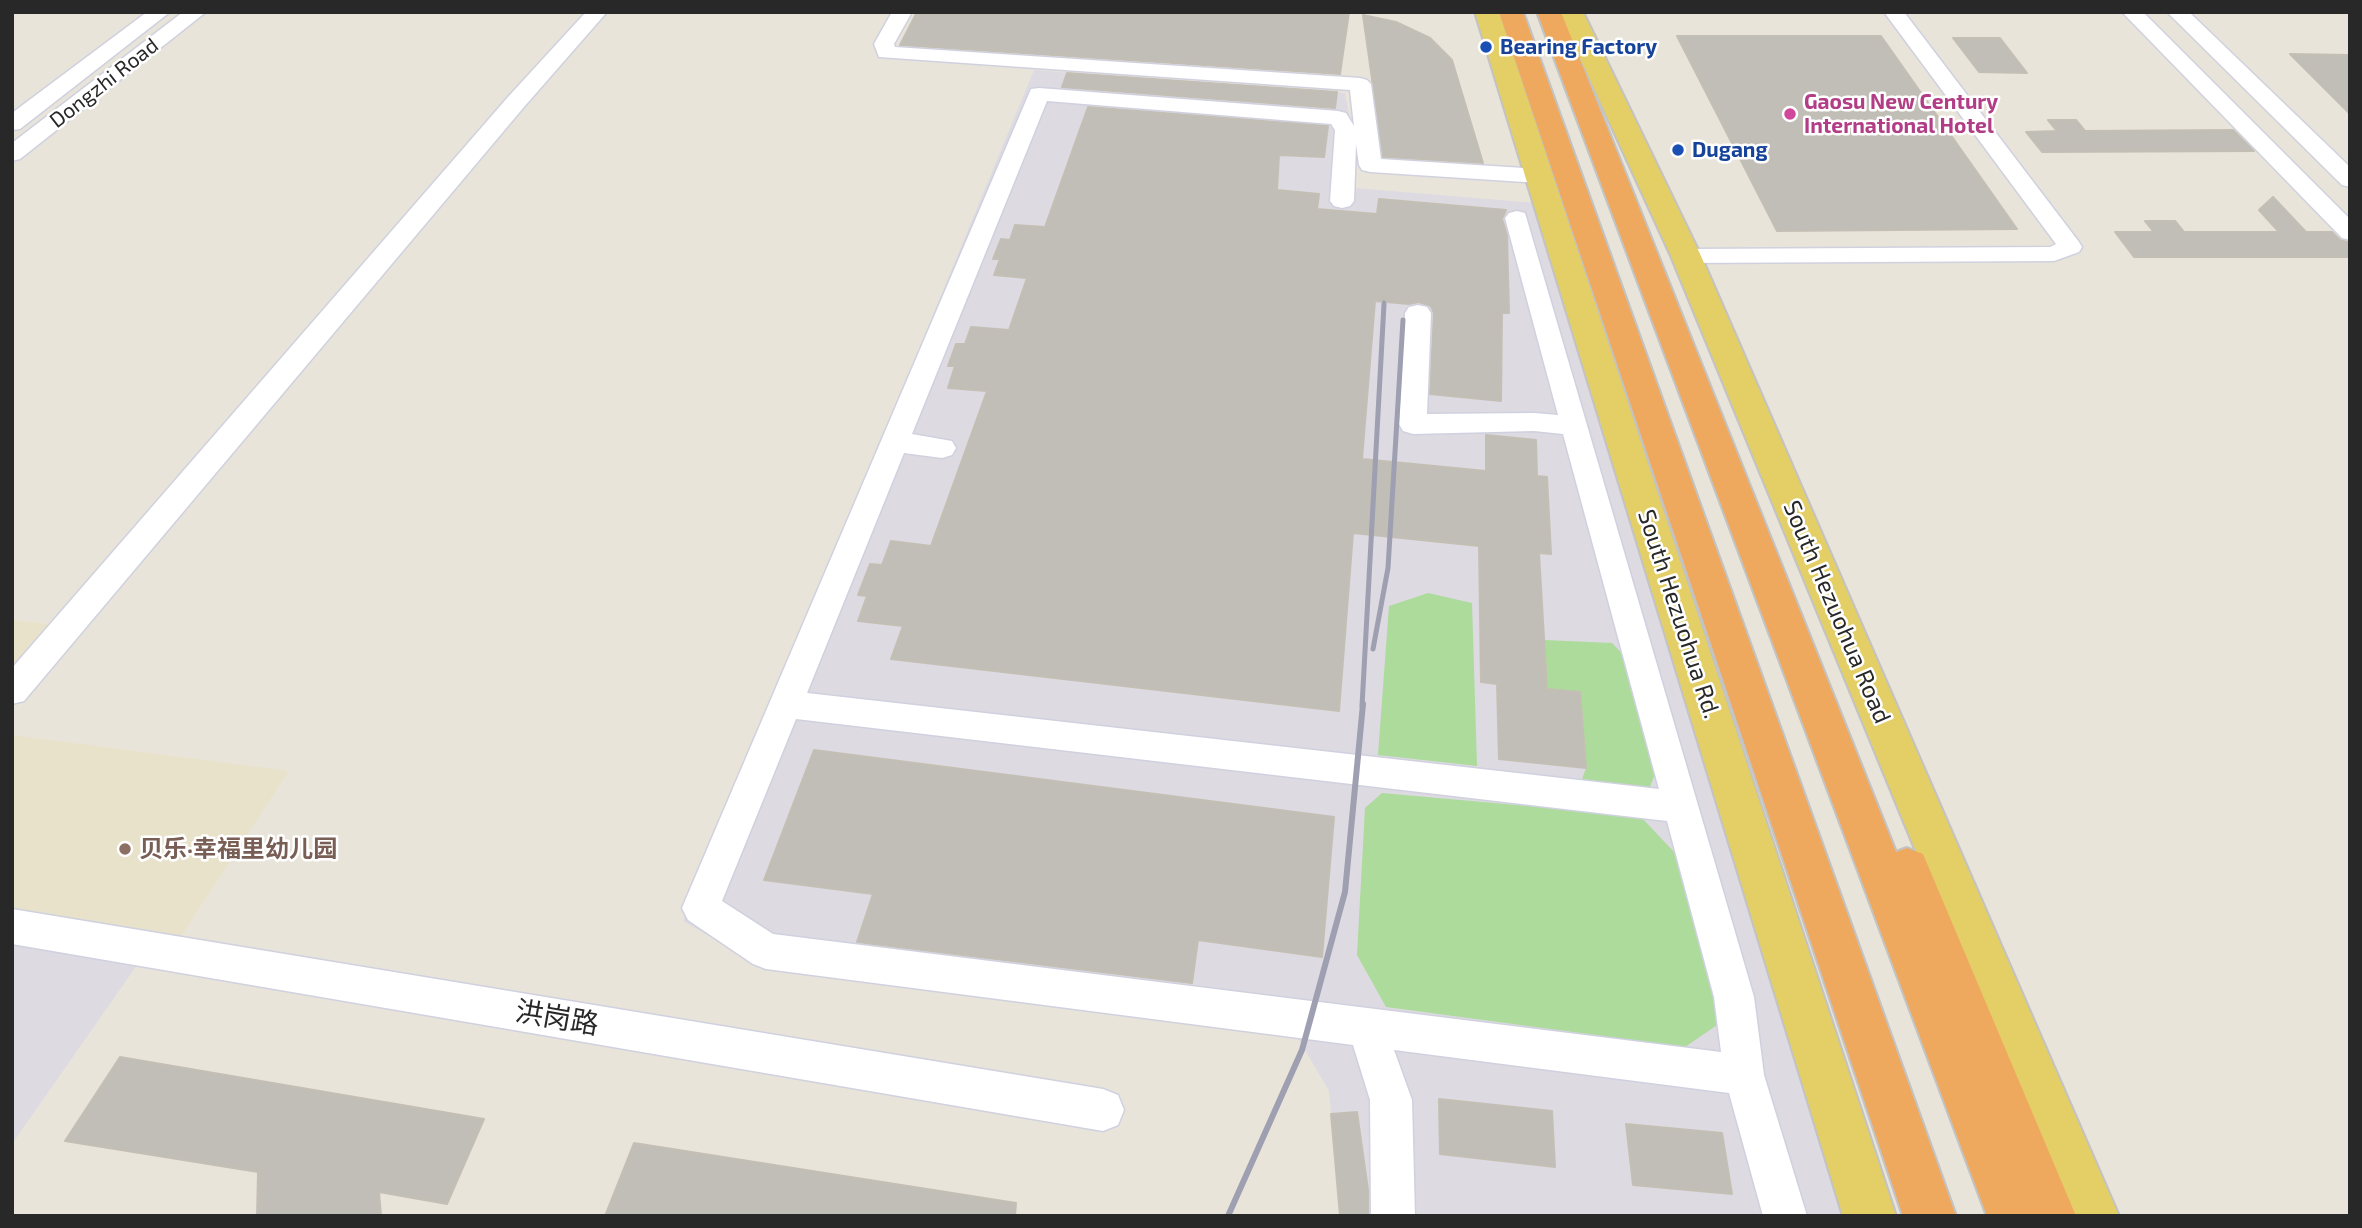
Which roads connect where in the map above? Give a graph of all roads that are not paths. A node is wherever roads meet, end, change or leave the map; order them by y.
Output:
1 (160, 12) edge
2 (197, 12) edge
3 (597, 12) edge
4 (902, 12) edge
5 (1488, 12) edge
6 (1511, 12) edge
7 (1549, 12) edge
8 (1570, 12) edge
9 (1894, 12) edge
10 (2132, 12) edge
11 (2177, 12) edge
12 (12, 124) edge
13 (12, 154) edge
14 (1605, 159) junction
15 (1539, 176) junction
16 (2350, 180) edge
17 (1342, 201) dead end
18 (1517, 218) dead end
19 (2350, 233) edge
20 (1686, 256) junction
21 (1418, 313) dead end
22 (1575, 426) junction
23 (895, 442) junction
24 (942, 448) dead end
25 (12, 691) edge
26 (786, 704) junction
27 (1681, 807) junction
28 (12, 926) edge
29 (1367, 1028) junction
30 (1744, 1075) junction
31 (1102, 1110) dead end
32 (1393, 1216) edge
33 (1785, 1216) edge
34 (1870, 1216) edge
35 (1930, 1216) edge
36 (2014, 1216) edge
37 (2050, 1216) edge
38 (2093, 1216) edge

1 - 12 street, Dongzhi Road
2 - 13 street, Dongzhi Road
3 - 25 street
4 - 15 street
5 - 15 main road, South Hezuohua Rd.
6 - 35 highway
7 - 14 highway, South Hezuohua Road
8 - 20 main road, South Hezuohua Road
9 - 20 street
10 - 19 street
11 - 16 street
14 - 36 highway, South Hezuohua Road
14 - 37 highway
15 - 34 main road, South Hezuohua Rd.
17 - 23 street
18 - 22 street
20 - 38 main road, South Hezuohua Road
21 - 22 street
22 - 27 street
23 - 24 street
23 - 26 street
26 - 27 street
26 - 29 street
27 - 30 street
28 - 31 street, 洪岗路
29 - 30 street
29 - 32 street
30 - 33 street

